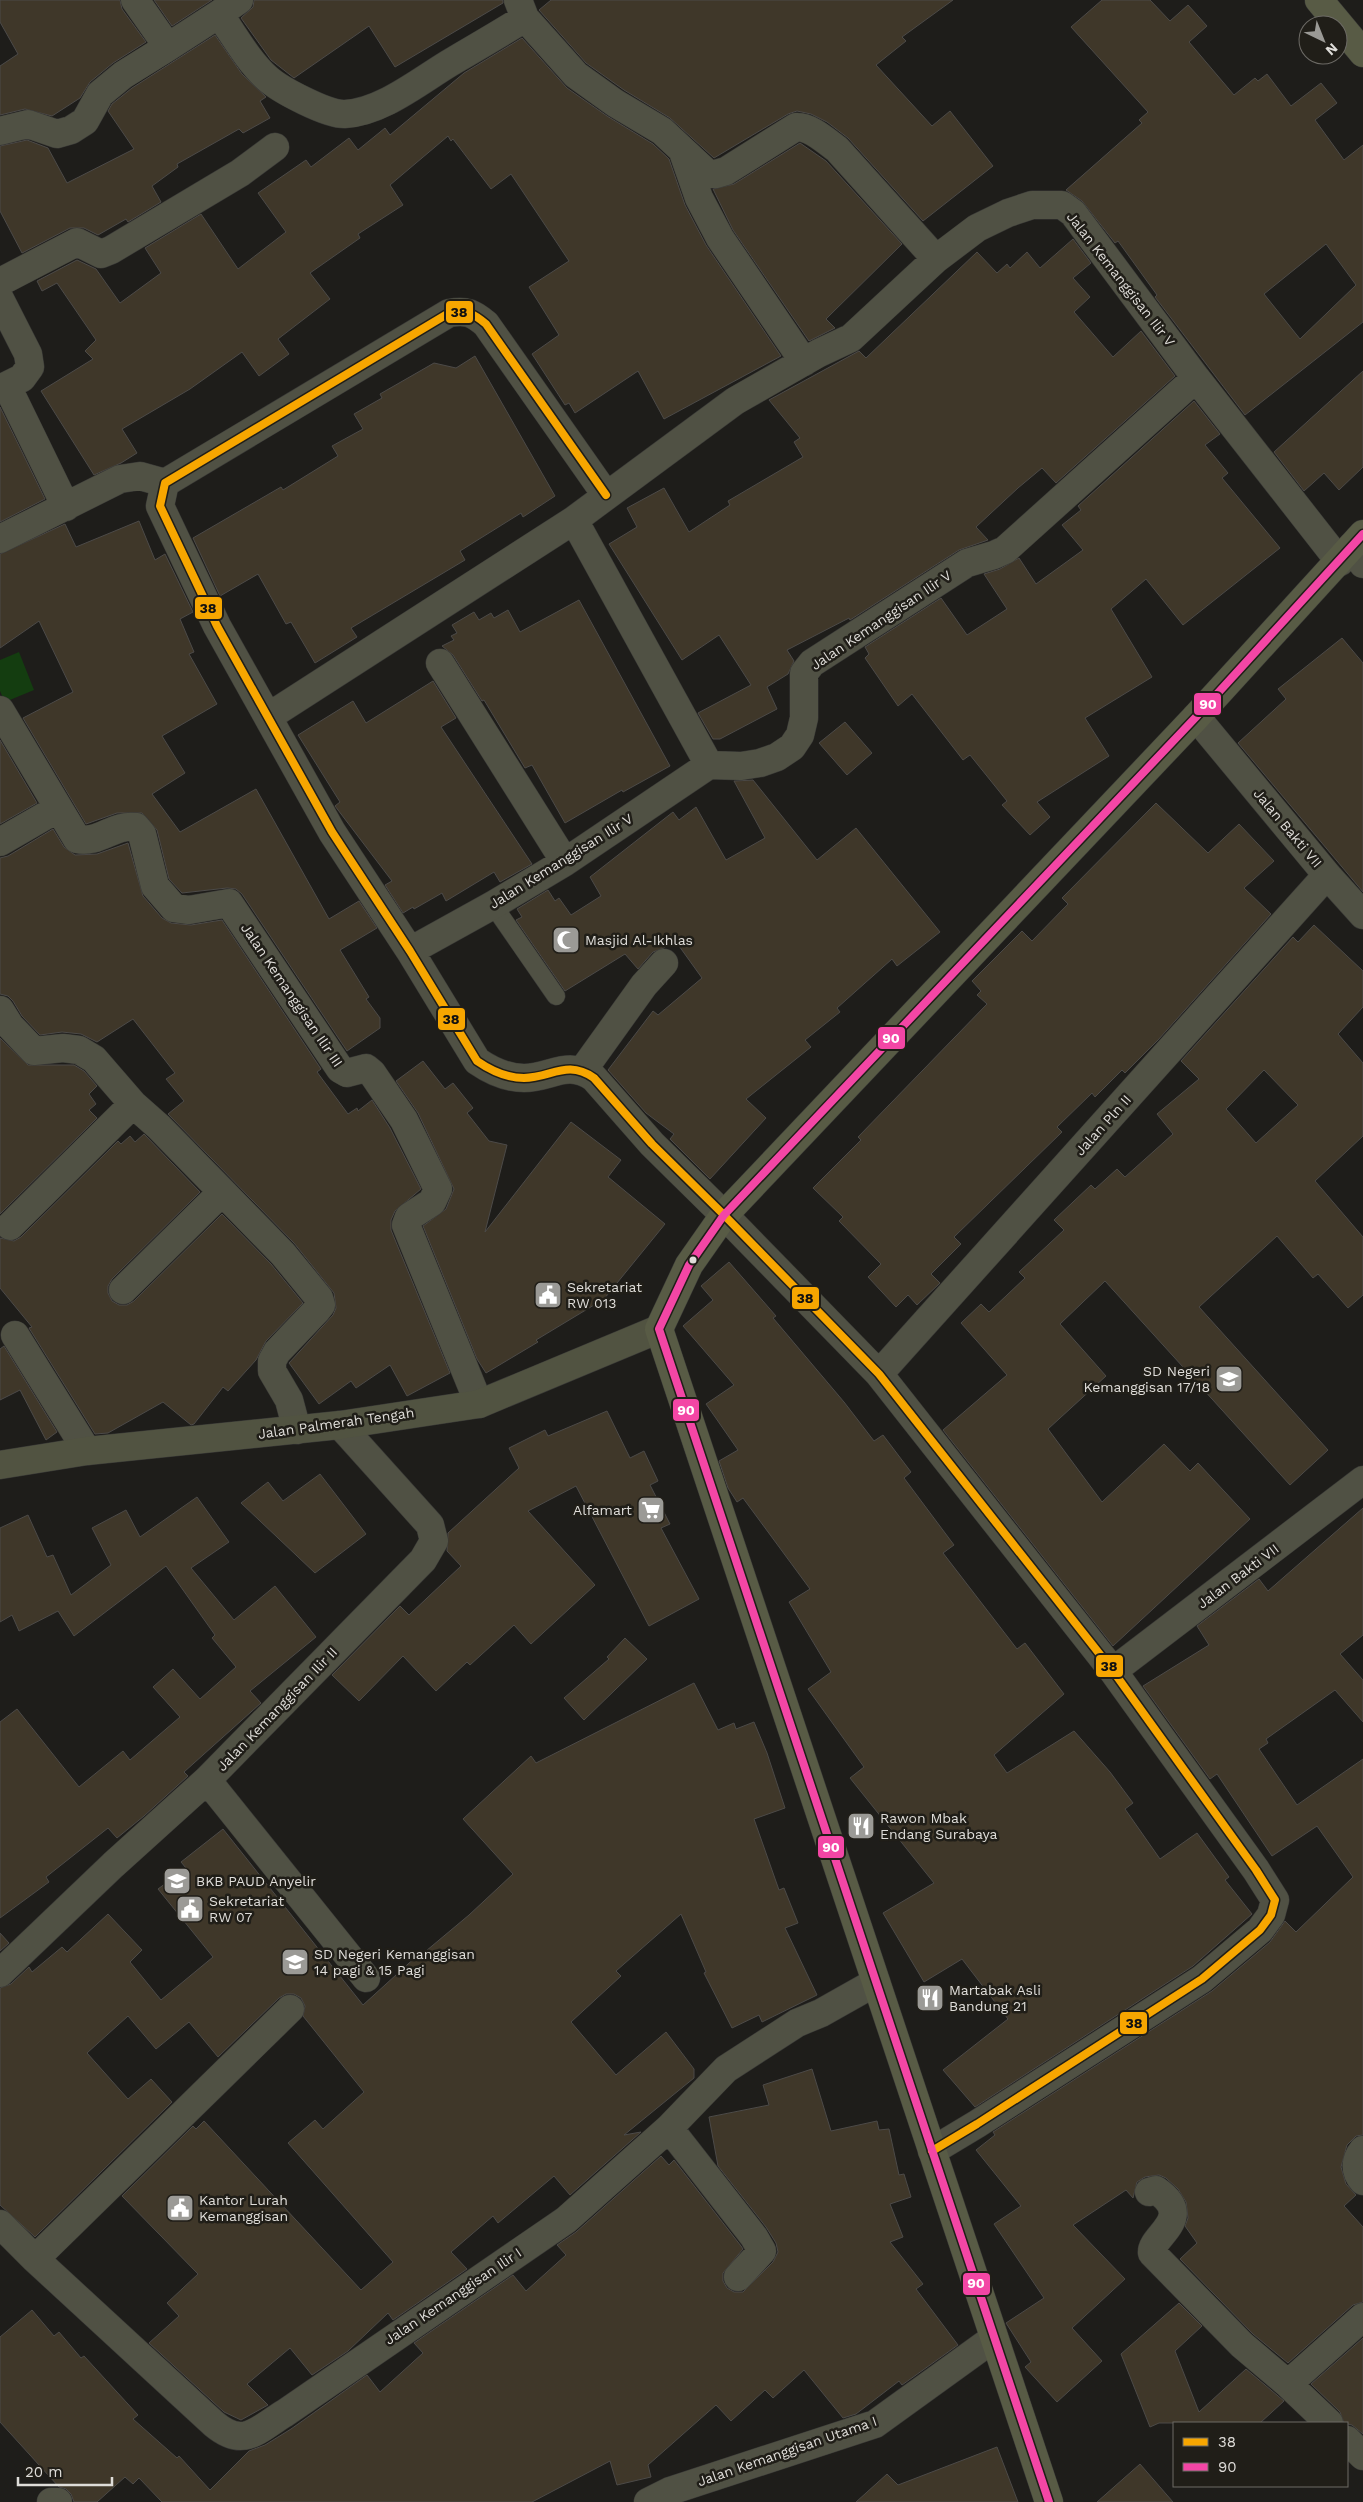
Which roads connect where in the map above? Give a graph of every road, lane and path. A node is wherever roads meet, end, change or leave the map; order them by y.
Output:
1 (135, 0) edge
2 (1319, 0) edge
3 (229, 7) edge
4 (522, 9) edge
5 (168, 47) junction
6 (1363, 53) edge
7 (0, 131) edge
8 (275, 147) dead end
9 (684, 153) junction
10 (936, 258) junction
11 (0, 282) edge
12 (0, 300) edge
13 (804, 362) junction
14 (1196, 378) junction
15 (3, 388) edge
16 (165, 484) junction
17 (606, 495) junction
18 (66, 507) junction
19 (574, 520) junction
20 (0, 539) edge
21 (1354, 552) edge
22 (440, 663) dead end
23 (0, 710) edge
24 (1196, 716) junction
25 (268, 718) junction
26 (709, 765) junction
27 (57, 809) junction
28 (0, 842) edge
29 (564, 862) junction
30 (1327, 875) junction
31 (493, 905) junction
32 (1363, 915) edge
33 (410, 951) junction
34 (664, 963) dead end
35 (556, 996) dead end
36 (0, 1010) edge
37 (583, 1070) junction
38 (132, 1104) junction
39 (221, 1193) junction
40 (724, 1215) junction
41 (10, 1226) dead end
42 (123, 1290) dead end
43 (659, 1329) junction
44 (14, 1335) dead end
45 (879, 1374) junction
46 (479, 1404) junction
47 (340, 1425) junction
48 (297, 1430) junction
49 (87, 1451) junction
50 (0, 1465) edge
51 (1363, 1480) edge
52 (1113, 1671) junction
53 (207, 1780) junction
54 (0, 1973) edge
55 (366, 1978) dead end
56 (876, 1982) junction
57 (290, 2009) dead end
58 (669, 2128) junction
59 (932, 2150) junction
60 (1149, 2192) dead end
61 (0, 2224) edge
62 (35, 2260) junction
63 (738, 2277) dead end
64 (1363, 2317) edge
65 (994, 2338) junction
66 (1288, 2384) junction
67 (1328, 2422) edge
68 (1348, 2441) edge
69 (1363, 2456) edge
70 (665, 2498) edge
71 (51, 2502) edge
72 (58, 2502) edge
73 (1049, 2502) edge

1 - 5 street
2 - 6 main road
3 - 4 street
3 - 5 street
4 - 9 street
5 - 7 street
8 - 11 street
9 - 10 street
9 - 13 street
10 - 13 street, Jalan Kemanggisan Ilir V
10 - 14 street, Jalan Kemanggisan Ilir V
12 - 15 street
13 - 17 street, Jalan Kemanggisan Ilir V
14 - 21 street, Jalan Kemanggisan Ilir V
14 - 26 street, Jalan Kemanggisan Ilir V
15 - 18 street
16 - 17 street
16 - 18 street
16 - 25 street
17 - 19 street, Jalan Kemanggisan Ilir V
18 - 20 street
19 - 25 street, Jalan Kemanggisan Ilir V
19 - 26 street
21 - 24 main road
22 - 29 street
23 - 27 street
24 - 30 street, Jalan Bakti VII
24 - 40 main road
25 - 33 street
26 - 29 street, Jalan Kemanggisan Ilir V
27 - 28 street
27 - 46 street, Jalan Kemanggisan Ilir III
29 - 31 street, Jalan Kemanggisan Ilir V
30 - 32 street, Jalan Bakti VII
30 - 45 street, Jalan Pln II
31 - 33 street, Jalan Kemanggisan Ilir V
31 - 35 lane
33 - 37 street
34 - 37 street
36 - 38 street
37 - 40 street
38 - 39 street
38 - 41 street
39 - 42 street
39 - 48 street
40 - 43 main road
40 - 45 street
43 - 46 street, Jalan Palmerah Tengah
43 - 56 main road
44 - 49 street
45 - 52 street
46 - 47 street, Jalan Palmerah Tengah
47 - 48 street, Jalan Palmerah Tengah
47 - 53 street, Jalan Kemanggisan Ilir II
48 - 49 street, Jalan Palmerah Tengah
49 - 50 street, Jalan Palmerah Tengah
51 - 52 street, Jalan Bakti VII
52 - 59 street
53 - 54 street, Jalan Kemanggisan Ilir II
53 - 55 street
56 - 58 street, Jalan Kemanggisan Ilir I
56 - 59 main road
57 - 62 street
58 - 62 street, Jalan Kemanggisan Ilir I
58 - 63 street
59 - 65 main road
60 - 66 street
61 - 62 street
64 - 66 street
65 - 70 street, Jalan Kemanggisan Utama I
65 - 73 main road
66 - 67 street
68 - 69 street
71 - 72 street

